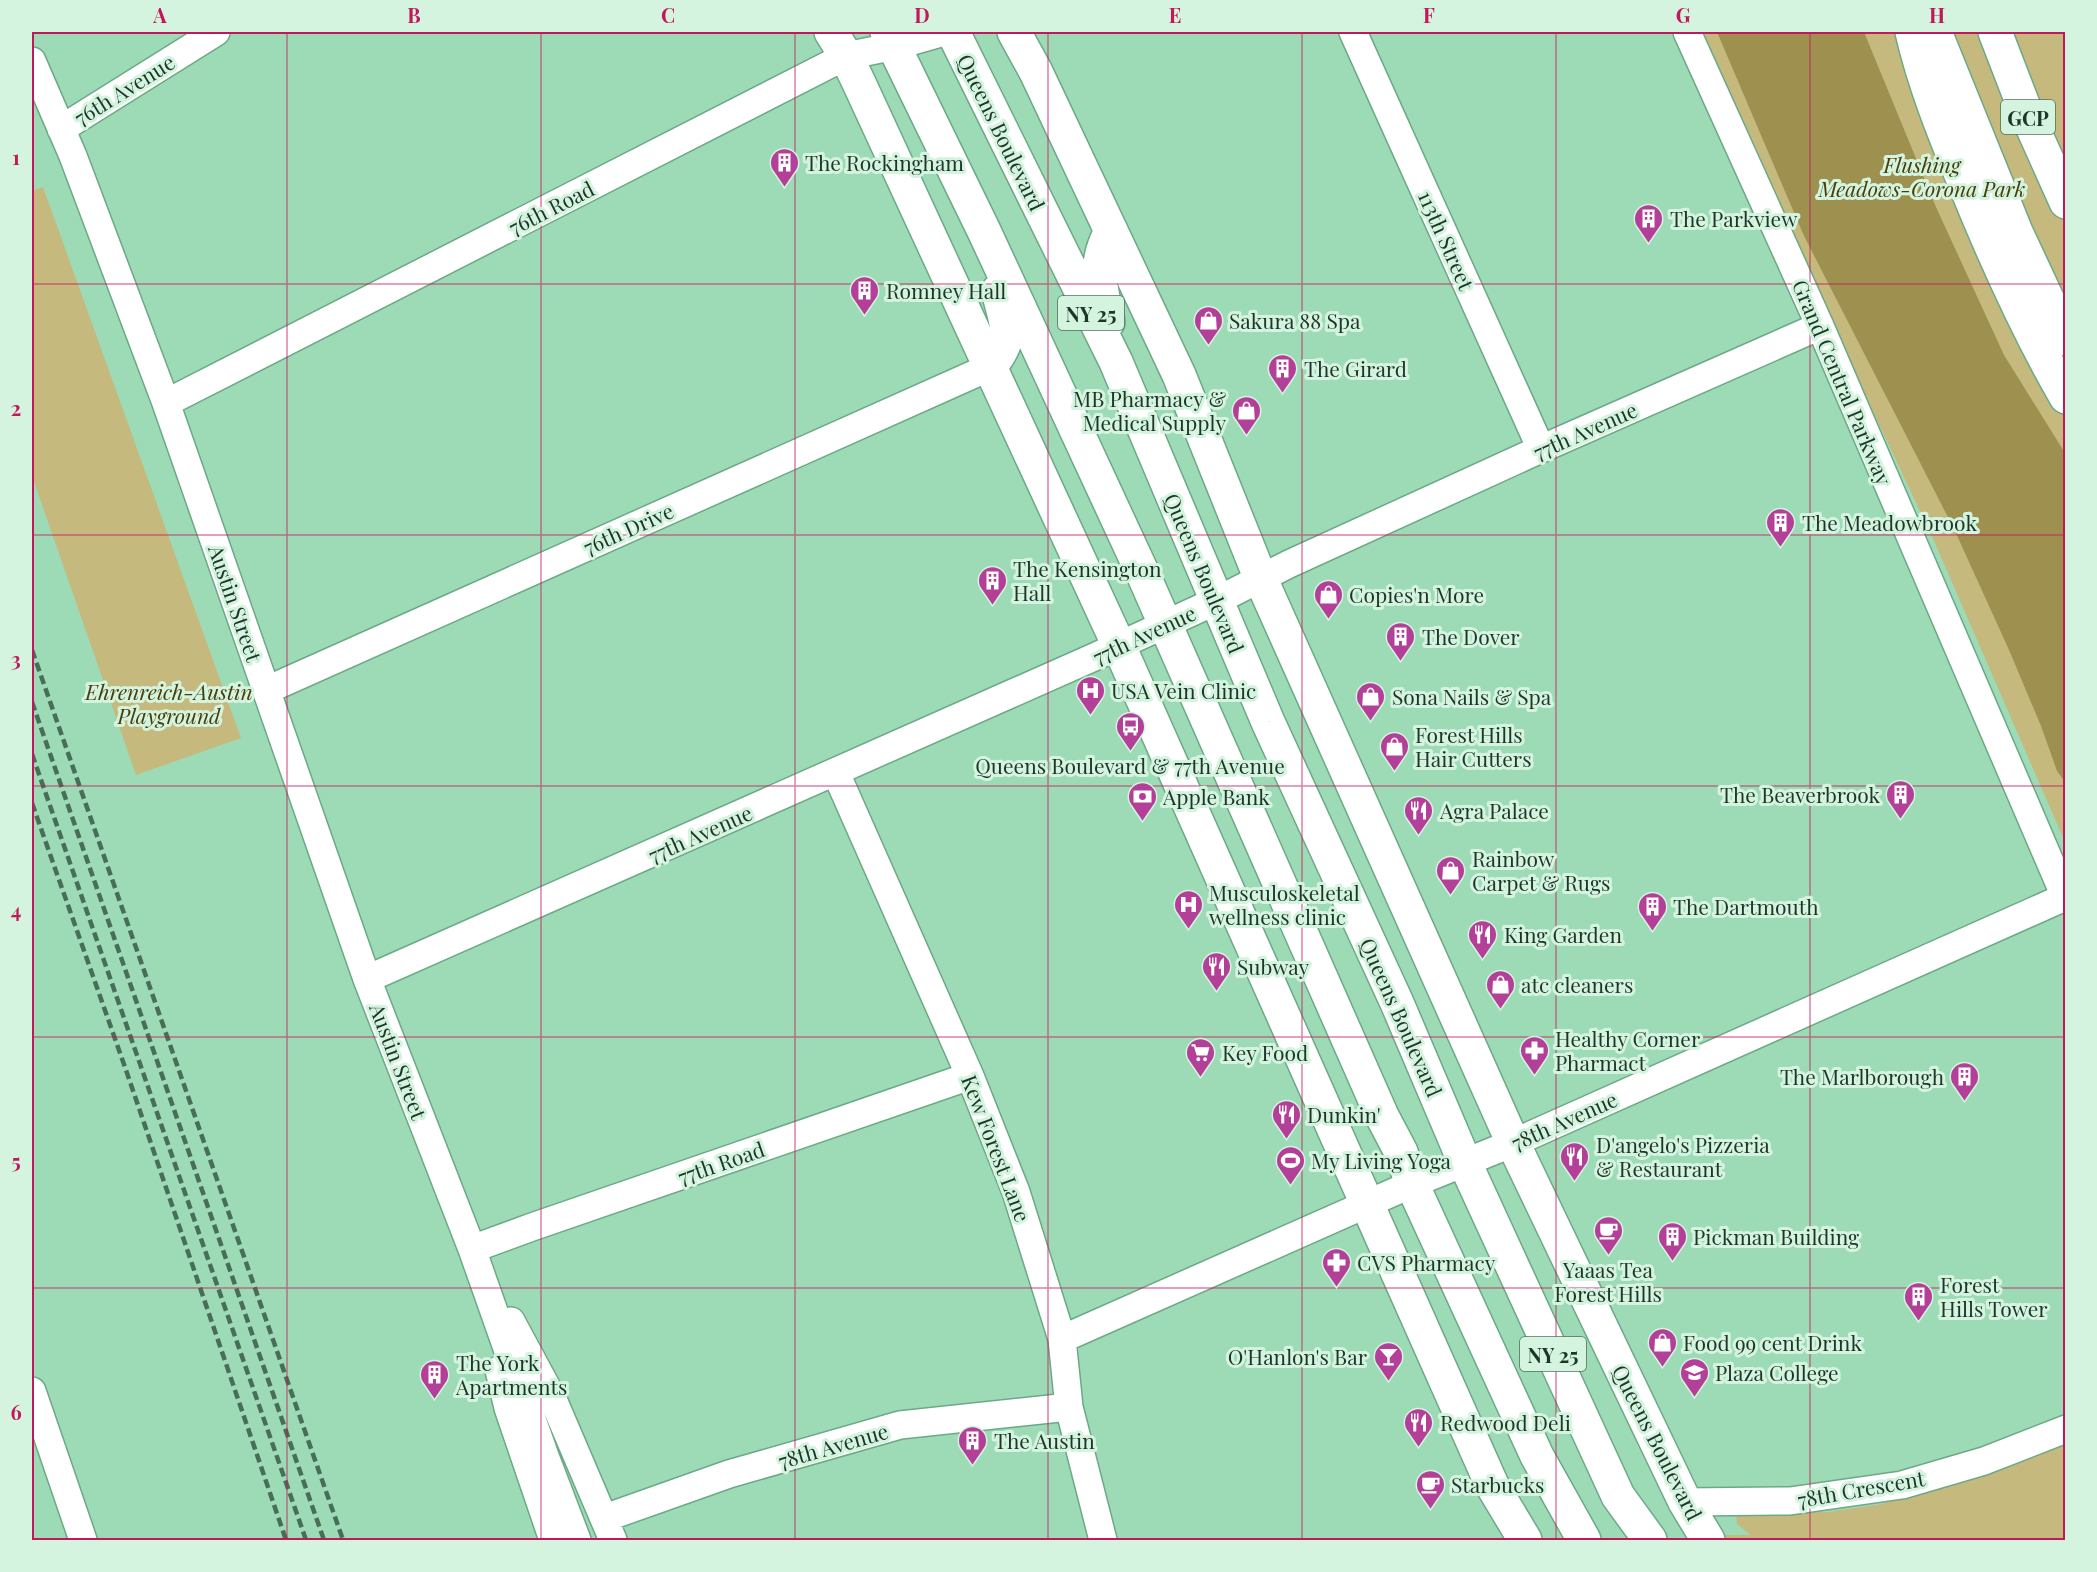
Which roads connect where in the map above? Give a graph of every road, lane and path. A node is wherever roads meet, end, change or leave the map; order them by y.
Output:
1 (216, 32) edge
2 (944, 32) edge
3 (952, 32) edge
4 (1014, 32) edge
5 (1353, 32) edge
6 (1688, 32) edge
7 (1912, 32) edge
8 (1935, 32) edge
9 (1995, 32) edge
10 (891, 39) edge
11 (839, 44) edge
12 (32, 61) edge
13 (62, 129) junction
14 (2066, 202) edge
15 (984, 231) junction
16 (1111, 231) junction
17 (1820, 326) junction
18 (2066, 339) edge
19 (1116, 362) junction
20 (990, 367) junction
21 (2066, 397) edge
22 (166, 403) junction
23 (1541, 449) junction
24 (1260, 577) junction
25 (1216, 601) junction
26 (1165, 625) junction
27 (1119, 646) junction
28 (267, 690) junction
29 (836, 773) junction
30 (2065, 898) edge
31 (367, 980) junction
32 (970, 1076) junction
33 (1513, 1143) junction
34 (1465, 1163) junction
35 (1412, 1184) junction
36 (1367, 1204) junction
37 (472, 1249) junction
38 (1062, 1340) junction
39 (32, 1391) edge
40 (1069, 1407) junction
41 (2066, 1429) edge
42 (1685, 1502) junction
43 (609, 1529) edge
44 (83, 1540) edge
45 (553, 1540) edge
46 (577, 1540) edge
47 (1102, 1540) edge
48 (1525, 1540) edge
49 (1584, 1540) edge
50 (1650, 1540) edge
51 (1708, 1540) edge

1 - 13 street, 76th Avenue
2 - 10 street, 76th Road
3 - 19 main road, Queens Boulevard / NY 25
4 - 16 main road, Queens Boulevard
5 - 23 street, 113th Street
6 - 17 street, Grand Central Parkway
7 - 21 main road
8 - 18 main road, GCP
9 - 14 main road, GCP
10 - 11 street, 76th Road
10 - 15 main road, NY 25
11 - 20 main road
11 - 22 street, 76th Road
12 - 13 street, Austin Street
13 - 22 street, Austin Street
15 - 20 main road
15 - 26 main road, NY 25
16 - 19 main road
16 - 24 main road, Queens Boulevard
17 - 23 street, 77th Avenue
17 - 30 street, Grand Central Parkway
19 - 25 main road, Queens Boulevard / NY 25
20 - 27 main road
20 - 28 street, 76th Drive
22 - 28 street, Austin Street
23 - 24 street, 77th Avenue
24 - 25 street, 77th Avenue
24 - 33 main road, Queens Boulevard
25 - 26 street, 77th Avenue
25 - 34 main road, Queens Boulevard / NY 25
26 - 27 street, 77th Avenue
26 - 35 main road, NY 25
27 - 29 street, 77th Avenue
27 - 36 main road
28 - 31 street, Austin Street
29 - 31 street, 77th Avenue
29 - 32 street, Kew Forest Lane
30 - 33 street, 78th Avenue
31 - 37 street, Austin Street
32 - 37 street, 77th Road
32 - 38 street, Kew Forest Lane
33 - 34 street, 78th Avenue
33 - 42 main road, Queens Boulevard
34 - 35 street, 78th Avenue
34 - 50 main road, Queens Boulevard / NY 25
35 - 36 street, 78th Avenue
35 - 49 main road, NY 25
36 - 38 street, 78th Avenue
36 - 48 main road
37 - 43 street, Austin Street
37 - 45 street, Austin Street
37 - 46 street, Austin Street
38 - 40 street, Kew Forest Lane
39 - 44 street
40 - 43 street, 78th Avenue
40 - 47 street, Kew Forest Lane
41 - 42 street, 78th Crescent
42 - 51 main road, Queens Boulevard

